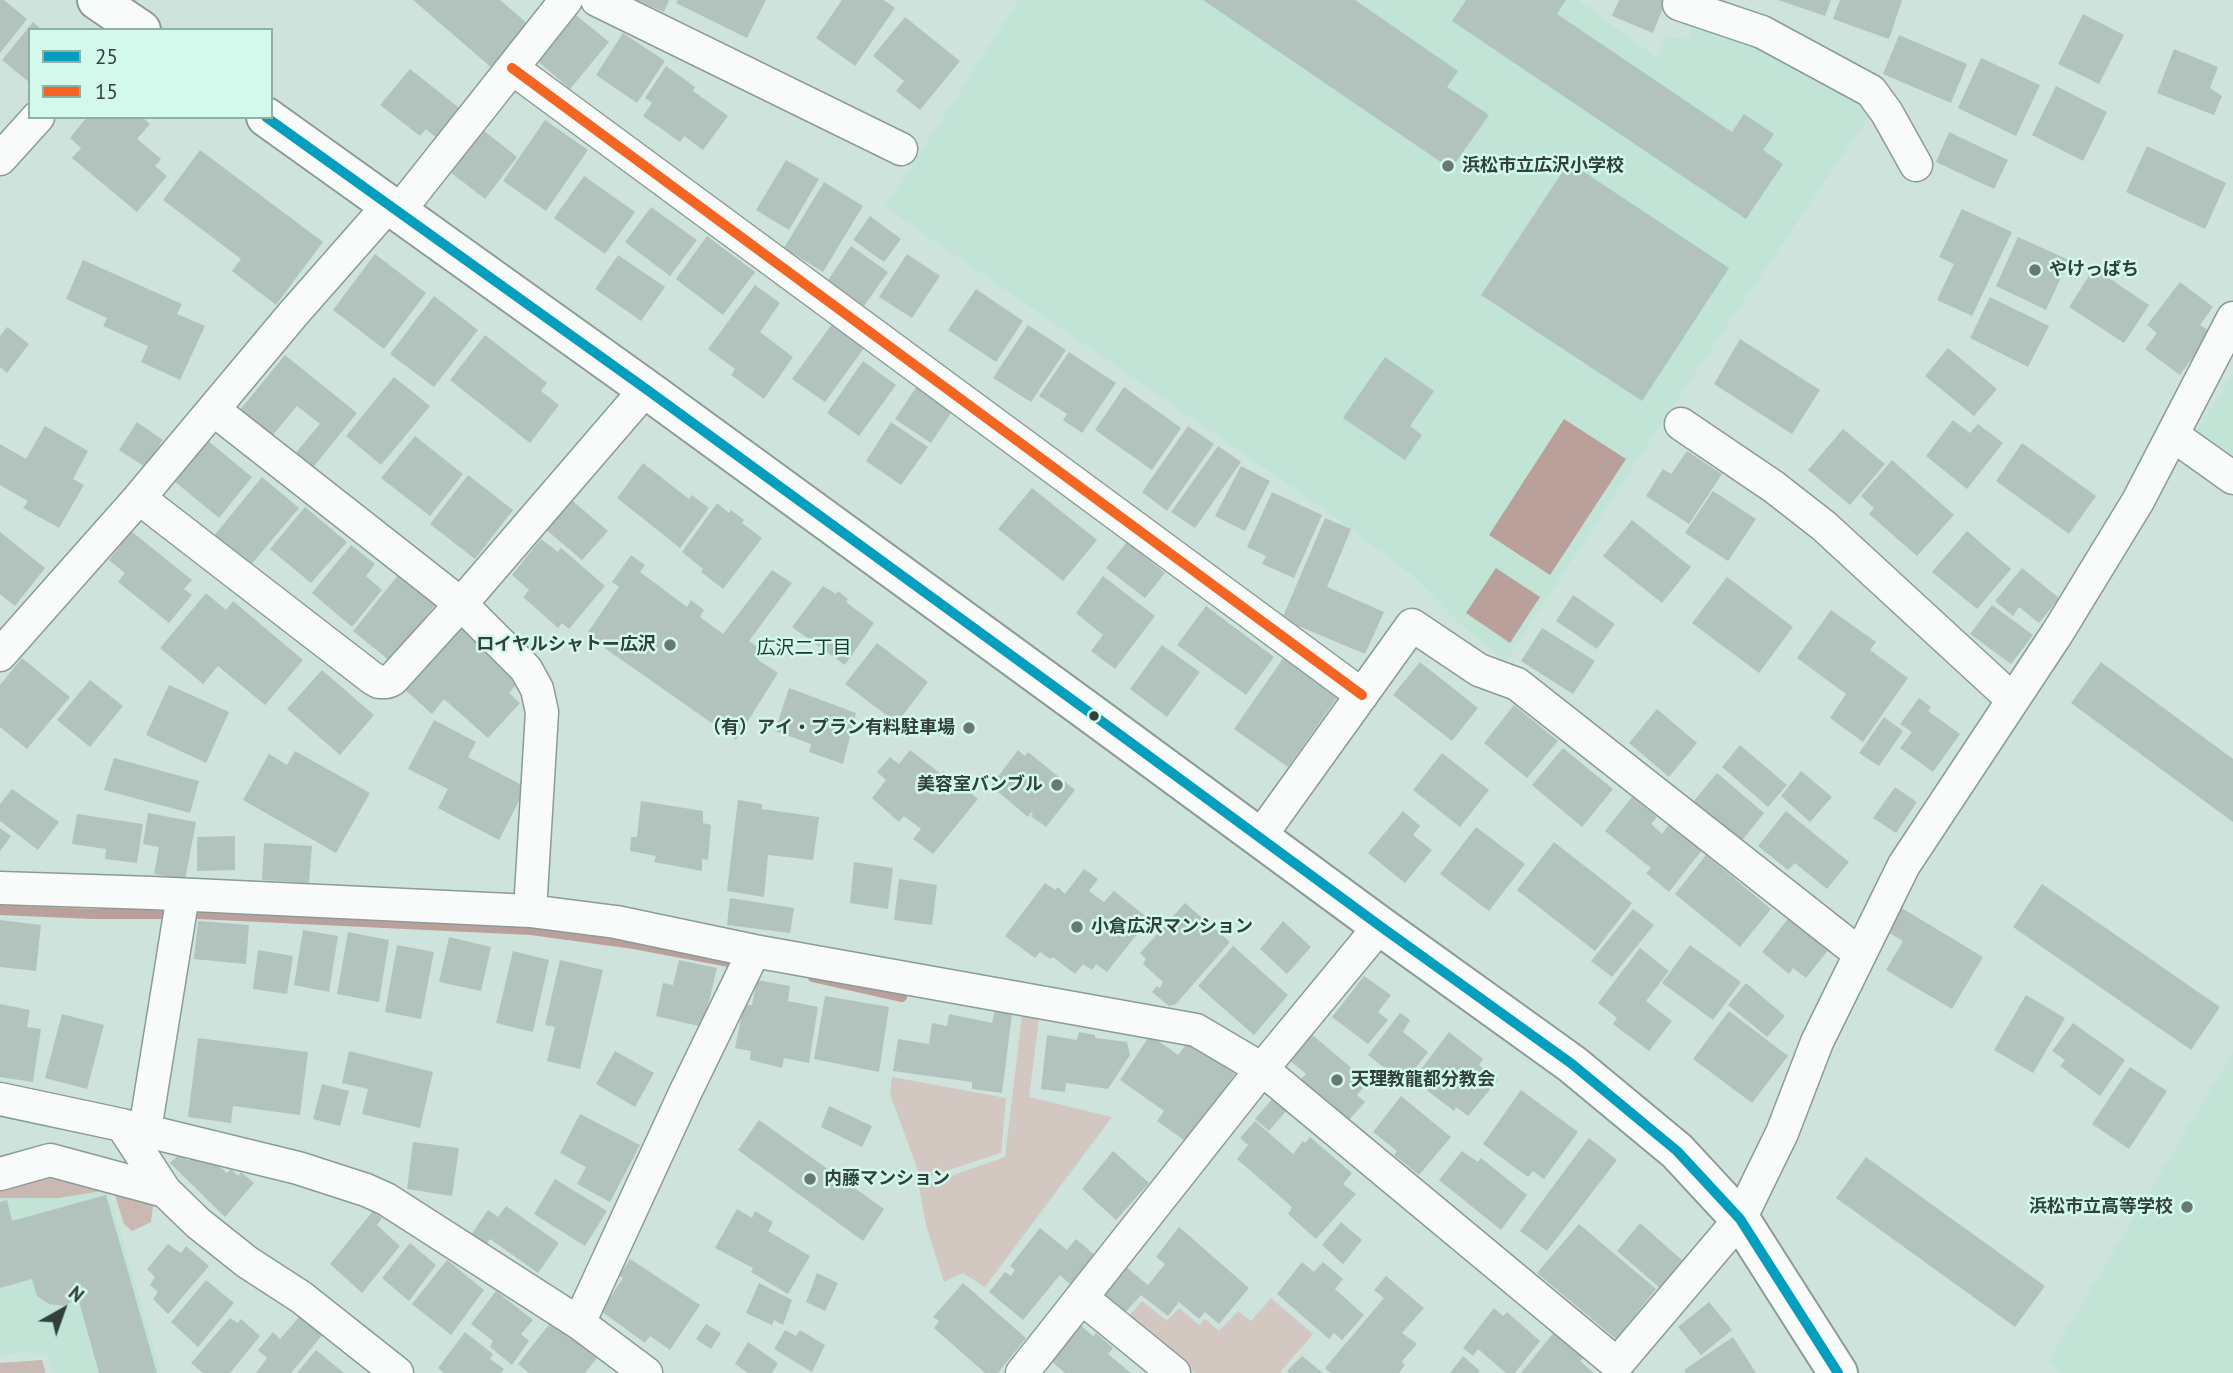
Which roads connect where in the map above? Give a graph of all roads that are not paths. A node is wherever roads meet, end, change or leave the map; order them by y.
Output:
1 (566, 0) edge
2 (597, 0) edge
3 (1680, 11) edge
4 (512, 68) junction
5 (36, 119) edge
6 (269, 119) edge
7 (901, 149) dead end
8 (1, 158) edge
9 (1916, 165) dead end
10 (393, 209) junction
11 (2233, 318) edge
12 (646, 389) junction
13 (214, 410) junction
14 (1681, 424) dead end
15 (2174, 436) junction
16 (2233, 478) edge
17 (139, 498) junction
18 (461, 604) junction
19 (5, 639) edge
20 (1362, 695) junction
21 (2013, 700) junction
22 (1259, 838) junction
23 (0, 888) edge
24 (183, 895) junction
25 (530, 911) junction
26 (1380, 926) junction
27 (754, 951) junction
28 (1860, 954) junction
29 (1262, 1069) junction
30 (0, 1099) edge
31 (134, 1128) junction
32 (0, 1174) edge
33 (165, 1191) junction
34 (1740, 1219) junction
35 (1082, 1298) junction
36 (579, 1324) junction
37 (613, 1364) edge
38 (1613, 1368) edge
39 (397, 1373) edge
40 (646, 1373) edge
41 (1022, 1373) edge
42 (1174, 1373) edge
43 (1838, 1373) edge

1 - 4 street
2 - 7 street
3 - 9 street
4 - 10 street
4 - 20 street
5 - 8 street
6 - 10 street
10 - 12 street
10 - 13 street
11 - 15 street
12 - 18 street
12 - 22 street
13 - 17 street
13 - 18 street
14 - 21 street
15 - 16 street
15 - 21 street
17 - 18 street
17 - 19 street
18 - 25 street
20 - 22 street
20 - 28 street
21 - 28 street
22 - 26 street
23 - 24 street
24 - 25 street
24 - 31 street
25 - 27 street
26 - 29 street
26 - 34 street
27 - 29 street
27 - 36 street
28 - 34 street
29 - 35 street
29 - 38 street
30 - 31 street
31 - 33 street
31 - 36 street
32 - 33 street
33 - 39 street
34 - 38 street
34 - 43 street
35 - 41 street
35 - 42 street
36 - 37 street
37 - 40 street

